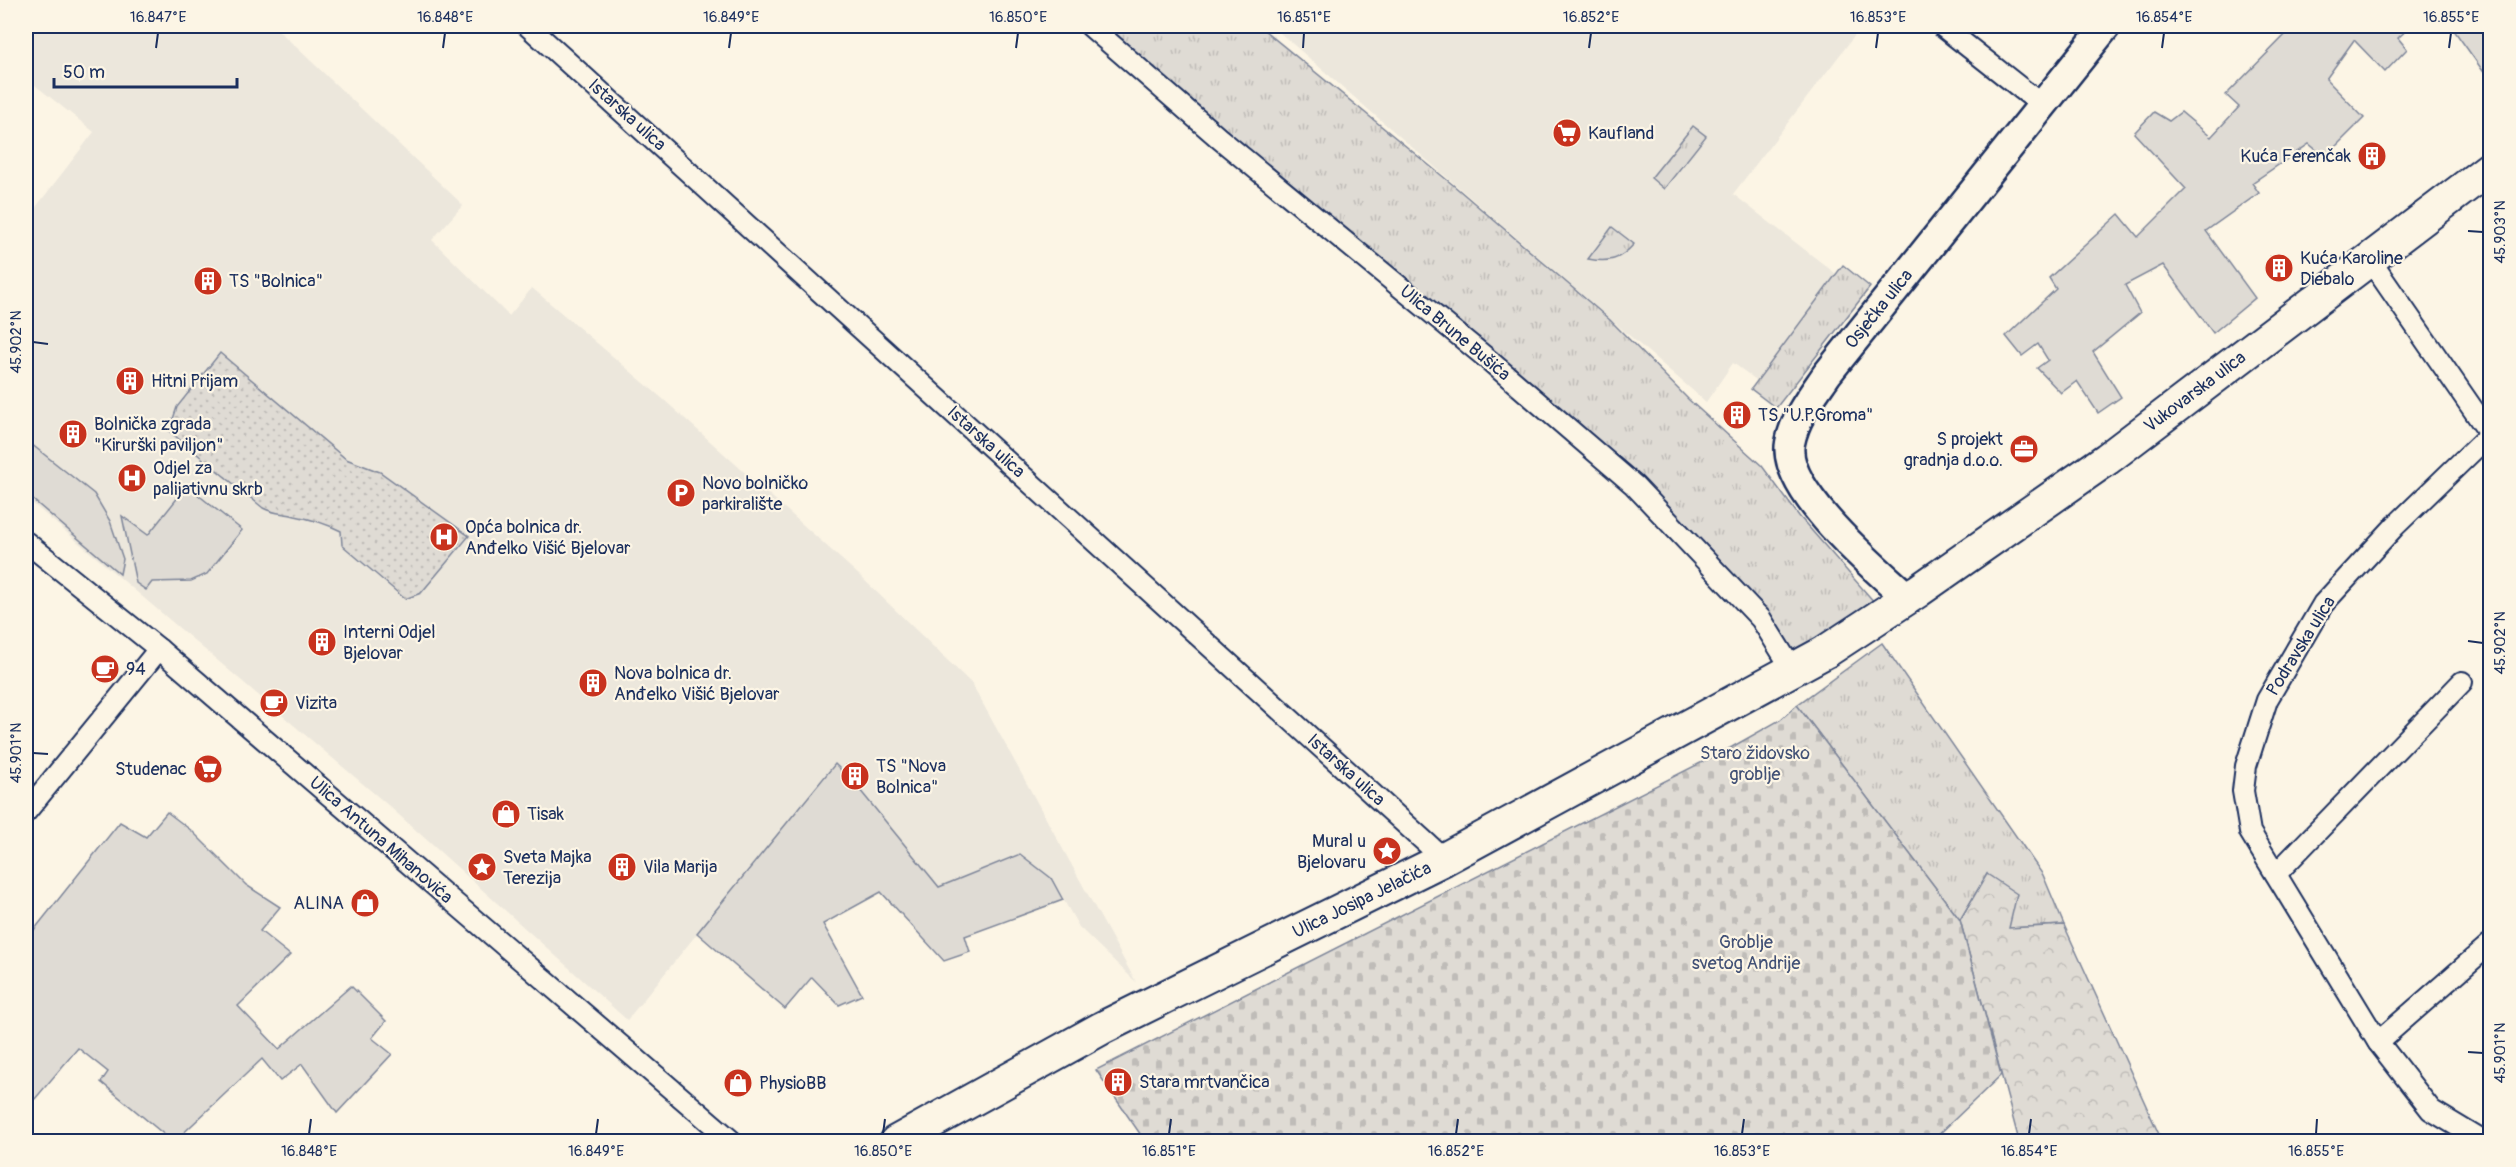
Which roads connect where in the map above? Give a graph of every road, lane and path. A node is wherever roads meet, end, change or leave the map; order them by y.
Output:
1 (528, 26) edge
2 (1090, 26) edge
3 (1942, 26) edge
4 (2106, 26) edge
5 (2042, 105) junction
6 (2490, 168) edge
7 (2370, 260) junction
8 (2490, 434) edge
9 (26, 542) edge
10 (1900, 603) junction
11 (159, 649) junction
12 (1825, 652) joint
13 (1792, 669) junction
14 (2462, 682) dead end
15 (26, 812) edge
16 (1444, 859) junction
17 (2276, 874) junction
18 (2490, 944) edge
19 (2378, 1042) junction
20 (734, 1142) edge
21 (896, 1142) edge
22 (2484, 1142) edge

1 - 16 street, Istarska ulica
2 - 13 street, Ulica Brune Bušića
3 - 5 street
4 - 5 street, Osječka ulica
5 - 10 street, Osječka ulica
6 - 7 main road, Vukovarska ulica
7 - 8 street, Podravska ulica
7 - 10 main road, Vukovarska ulica
8 - 17 street, Podravska ulica
9 - 11 street, Ulica Antuna Mihanovića
10 - 12 main road, Vukovarska ulica
11 - 15 street
11 - 20 street, Ulica Antuna Mihanovića
12 - 13 main road, Ulica Josipa Jelačića
13 - 16 main road, Ulica Josipa Jelačića
14 - 17 street
16 - 21 main road, Ulica Josipa Jelačića
17 - 19 street, Podravska ulica
18 - 19 street
19 - 22 street, Podravska ulica

